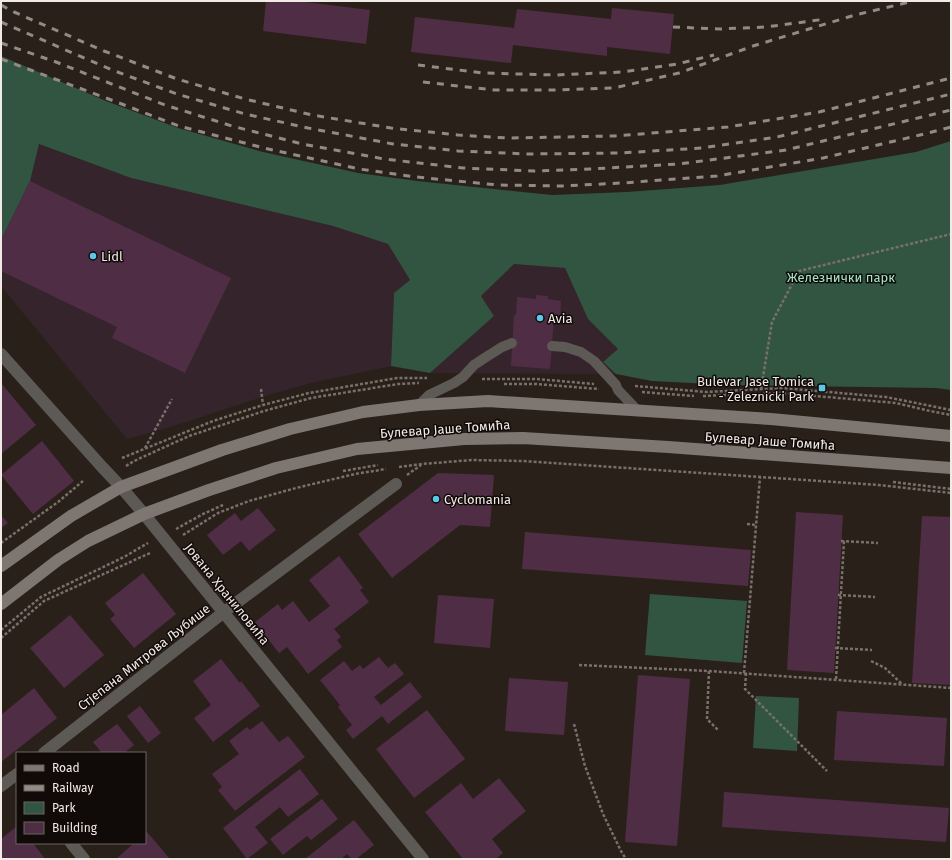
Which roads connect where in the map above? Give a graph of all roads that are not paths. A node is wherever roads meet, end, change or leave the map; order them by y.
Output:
1 (512, 344) dead end
2 (552, 346) dead end
3 (1, 354) edge
4 (419, 405) junction
5 (637, 410) junction
6 (951, 436) edge
7 (951, 468) edge
8 (396, 484) dead end
9 (121, 487) junction
10 (144, 514) junction
11 (1, 566) edge
12 (1, 604) edge
13 (224, 612) junction
14 (45, 752) edge
15 (16, 776) edge
16 (1, 786) edge
17 (72, 844) edge
18 (84, 859) edge
19 (423, 859) edge

1 - 4 lane
2 - 5 lane
3 - 9 street, Јована Храниловића
4 - 5 main road, Булевар Јаше Томића
4 - 9 main road, Булевар Јаше Томића
5 - 6 main road, Булевар Јаше Томића
7 - 10 main road, Булевар Јаше Томића
8 - 13 street, Стјепана Митрова Љубише
9 - 10 street, Јована Храниловића
9 - 11 main road, Булевар Јаше Томића
10 - 12 main road, Булевар Јаше Томића
10 - 13 street, Јована Храниловића
13 - 14 street, Стјепана Митрова Љубише
13 - 19 street, Јована Храниловића
15 - 16 street
17 - 18 street

